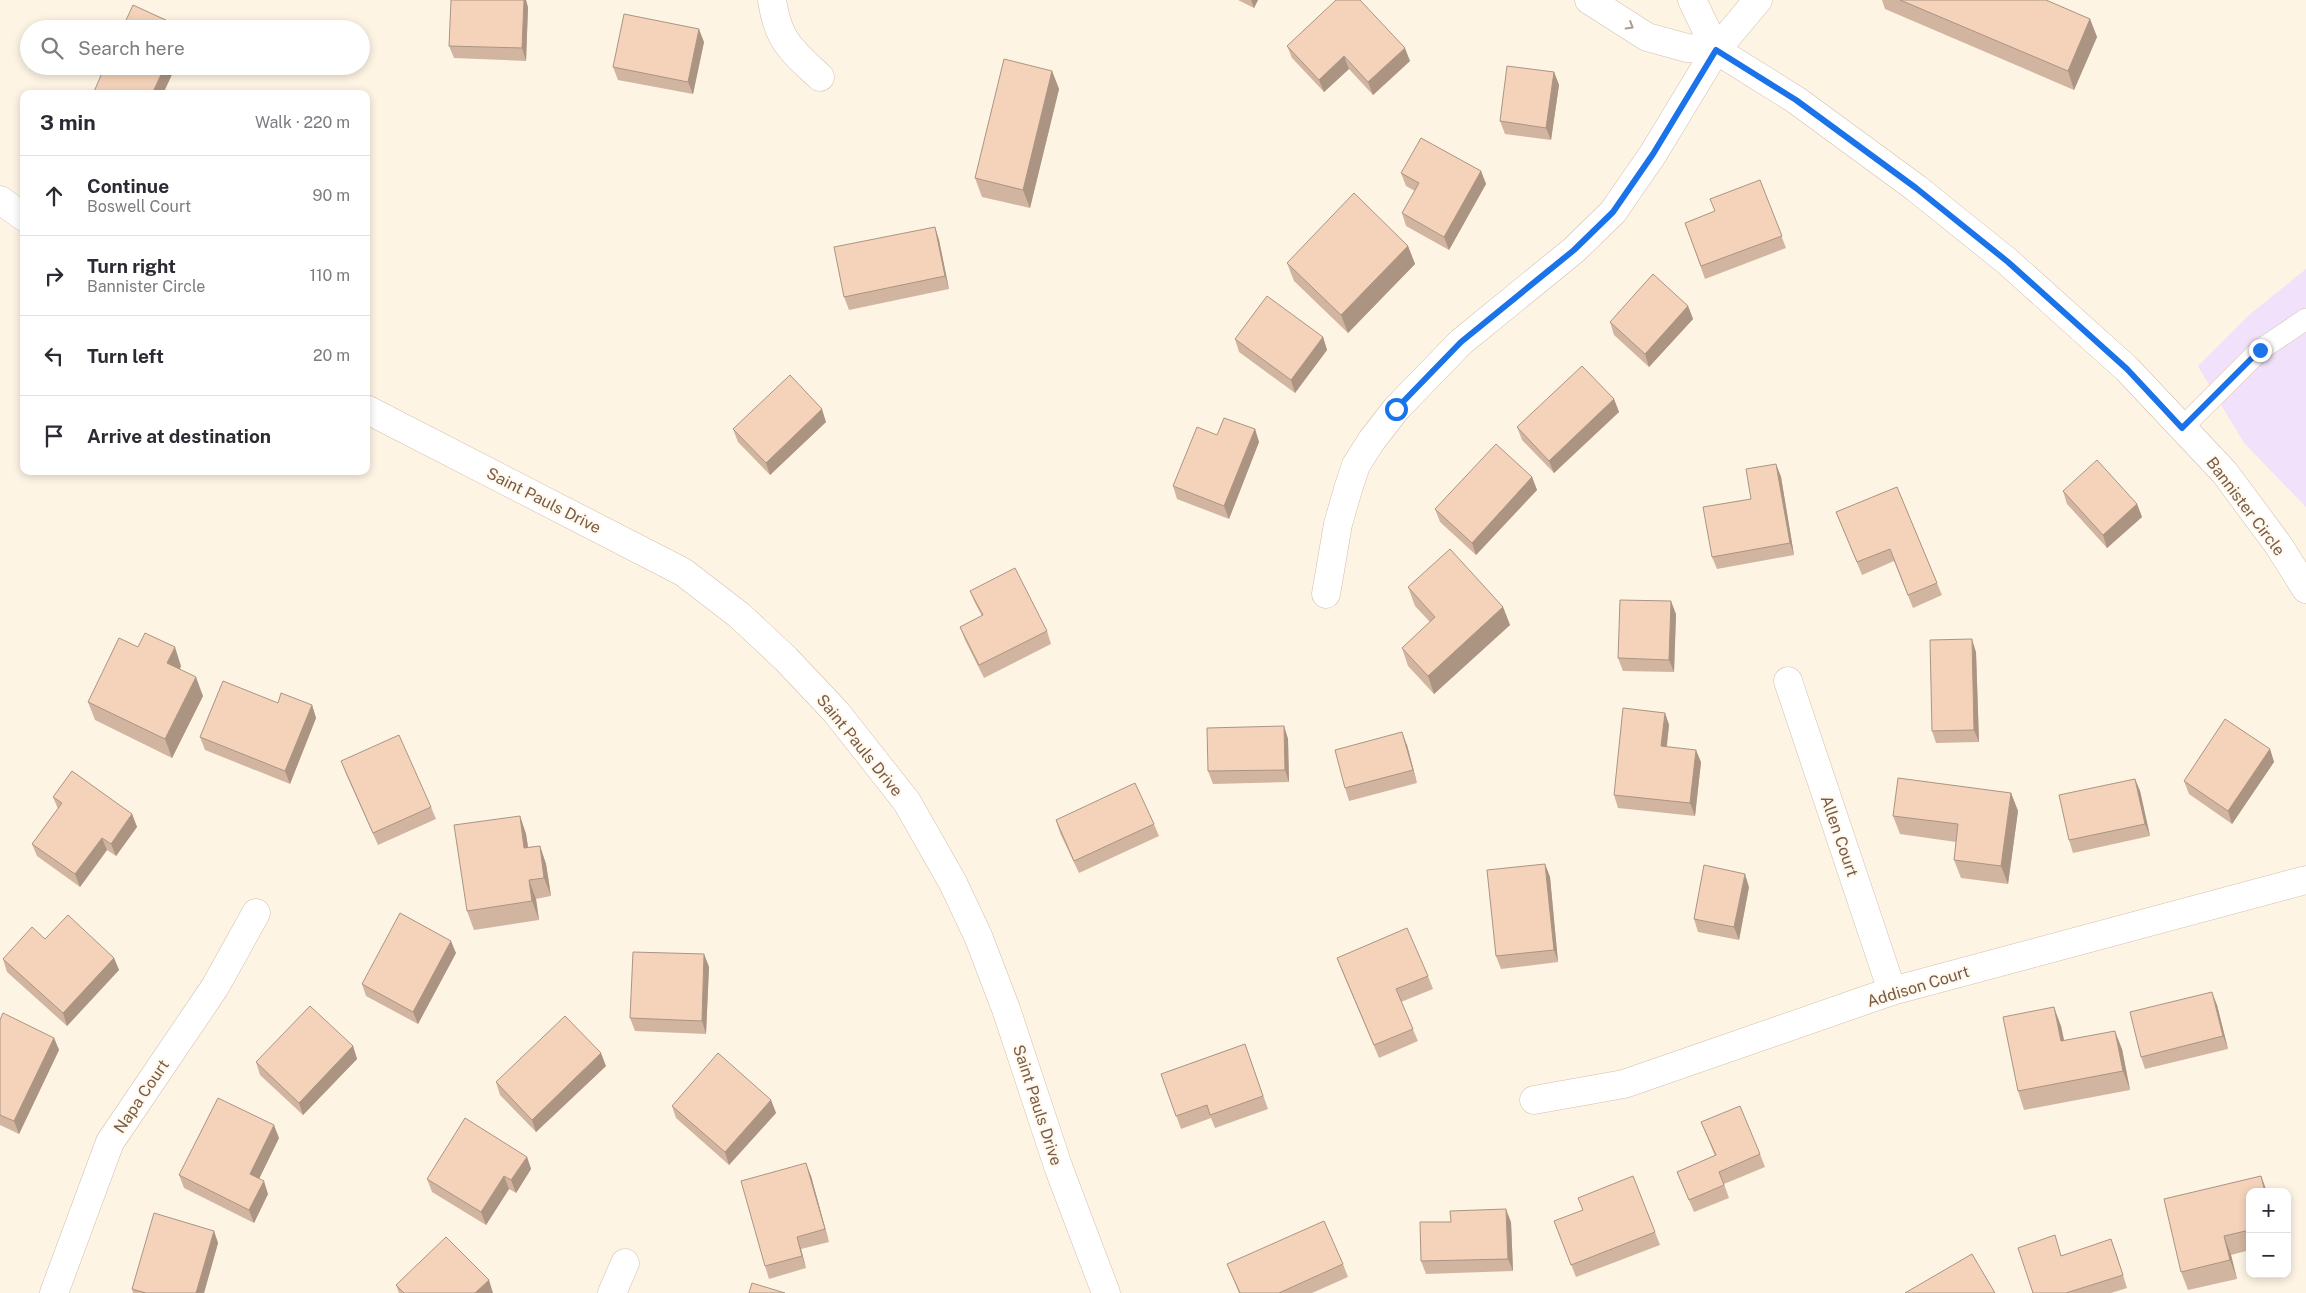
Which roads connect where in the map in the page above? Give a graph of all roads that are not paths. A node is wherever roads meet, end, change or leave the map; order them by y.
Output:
1 (772, 0) edge
2 (1589, 0) edge
3 (1692, 0) edge
4 (1758, 0) edge
5 (1716, 50) junction
6 (820, 77) dead end
7 (0, 200) edge
8 (20, 214) edge
9 (2306, 320) edge
10 (370, 410) edge
11 (2182, 428) junction
12 (2306, 589) edge
13 (1326, 594) dead end
14 (1788, 681) dead end
15 (2306, 880) edge
16 (256, 913) dead end
17 (1892, 991) junction
18 (1534, 1100) dead end
19 (625, 1263) dead end
20 (54, 1293) edge
21 (612, 1293) edge
22 (1106, 1293) edge

1 - 6 street
2 -> 5 street, Bannister Circle
3 - 5 street
4 - 5 street
5 - 11 street, Bannister Circle
5 - 13 street
7 - 8 street
9 - 11 lane
10 - 22 street, Saint Pauls Drive
11 - 12 street, Bannister Circle
14 - 17 street, Allen Court
15 - 17 street, Addison Court
16 - 20 street, Napa Court
17 - 18 street, Addison Court
19 - 21 street

